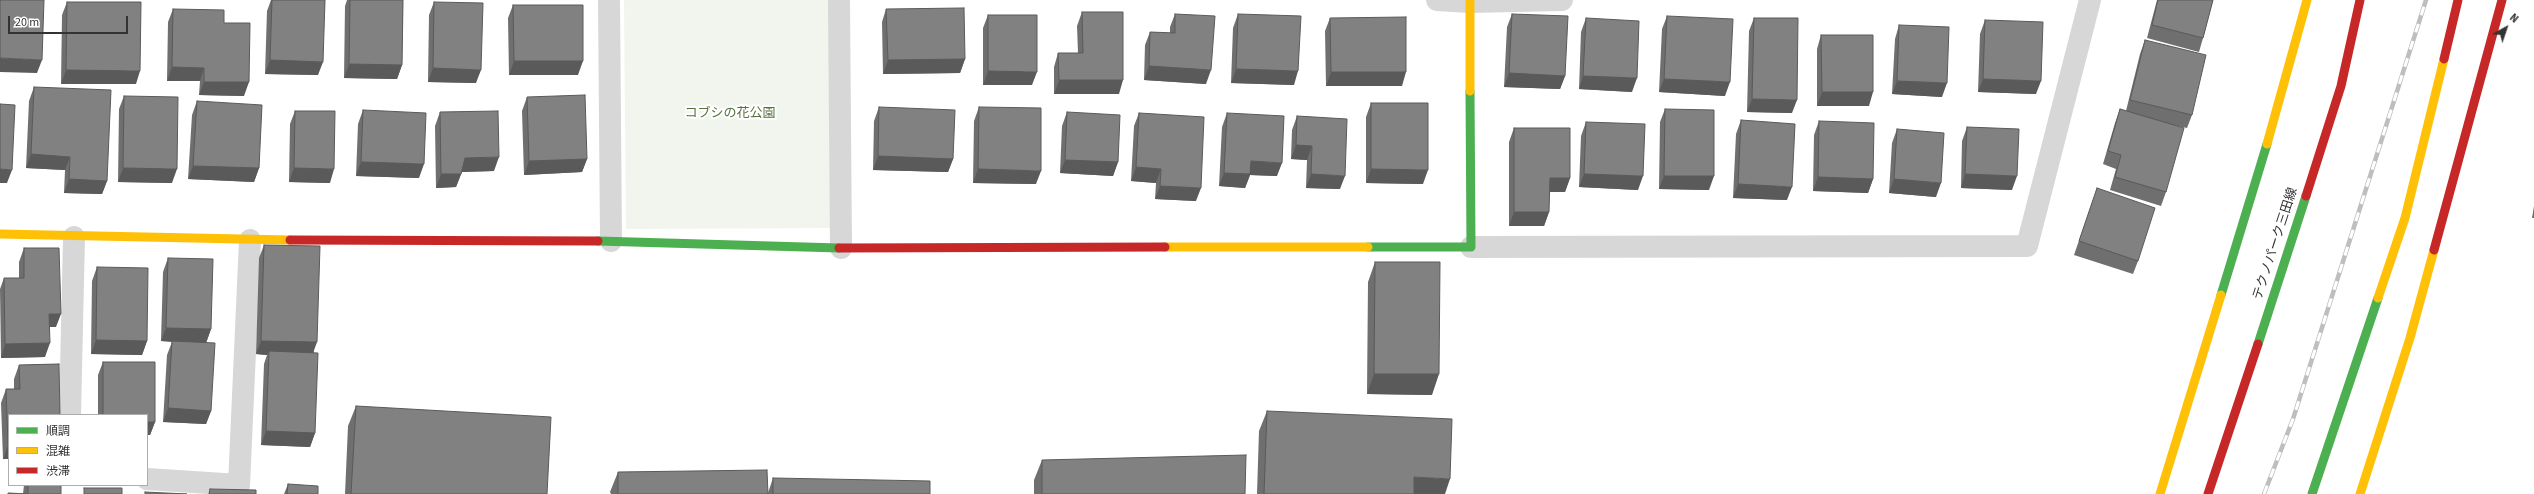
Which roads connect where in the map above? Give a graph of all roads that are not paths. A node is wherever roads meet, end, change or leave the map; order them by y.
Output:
1 (609, 0) edge
2 (839, 0) edge
3 (1437, 0) edge
4 (1562, 0) edge
5 (2090, 0) edge
6 (2307, 0) edge
7 (2360, 0) edge
8 (2458, 0) edge
9 (2502, 0) edge
10 (1470, 1) edge
11 (0, 234) edge
12 (74, 237) junction
13 (250, 240) junction
14 (611, 241) junction
15 (1471, 247) junction
16 (841, 248) junction
17 (70, 414) edge
18 (148, 479) edge
19 (2160, 494) edge
20 (2208, 494) edge
21 (2312, 494) edge
22 (2360, 494) edge

1 - 14 street
2 - 16 street
3 - 10 street
4 - 10 street
5 - 15 street
6 - 19 main road
7 - 20 main road, テクノパーク三田線
8 - 21 main road
9 - 22 main road
10 - 15 main road
11 - 12 main road
12 - 13 main road
12 - 17 street
13 - 14 main road
13 - 18 street
14 - 16 main road
15 - 16 main road

